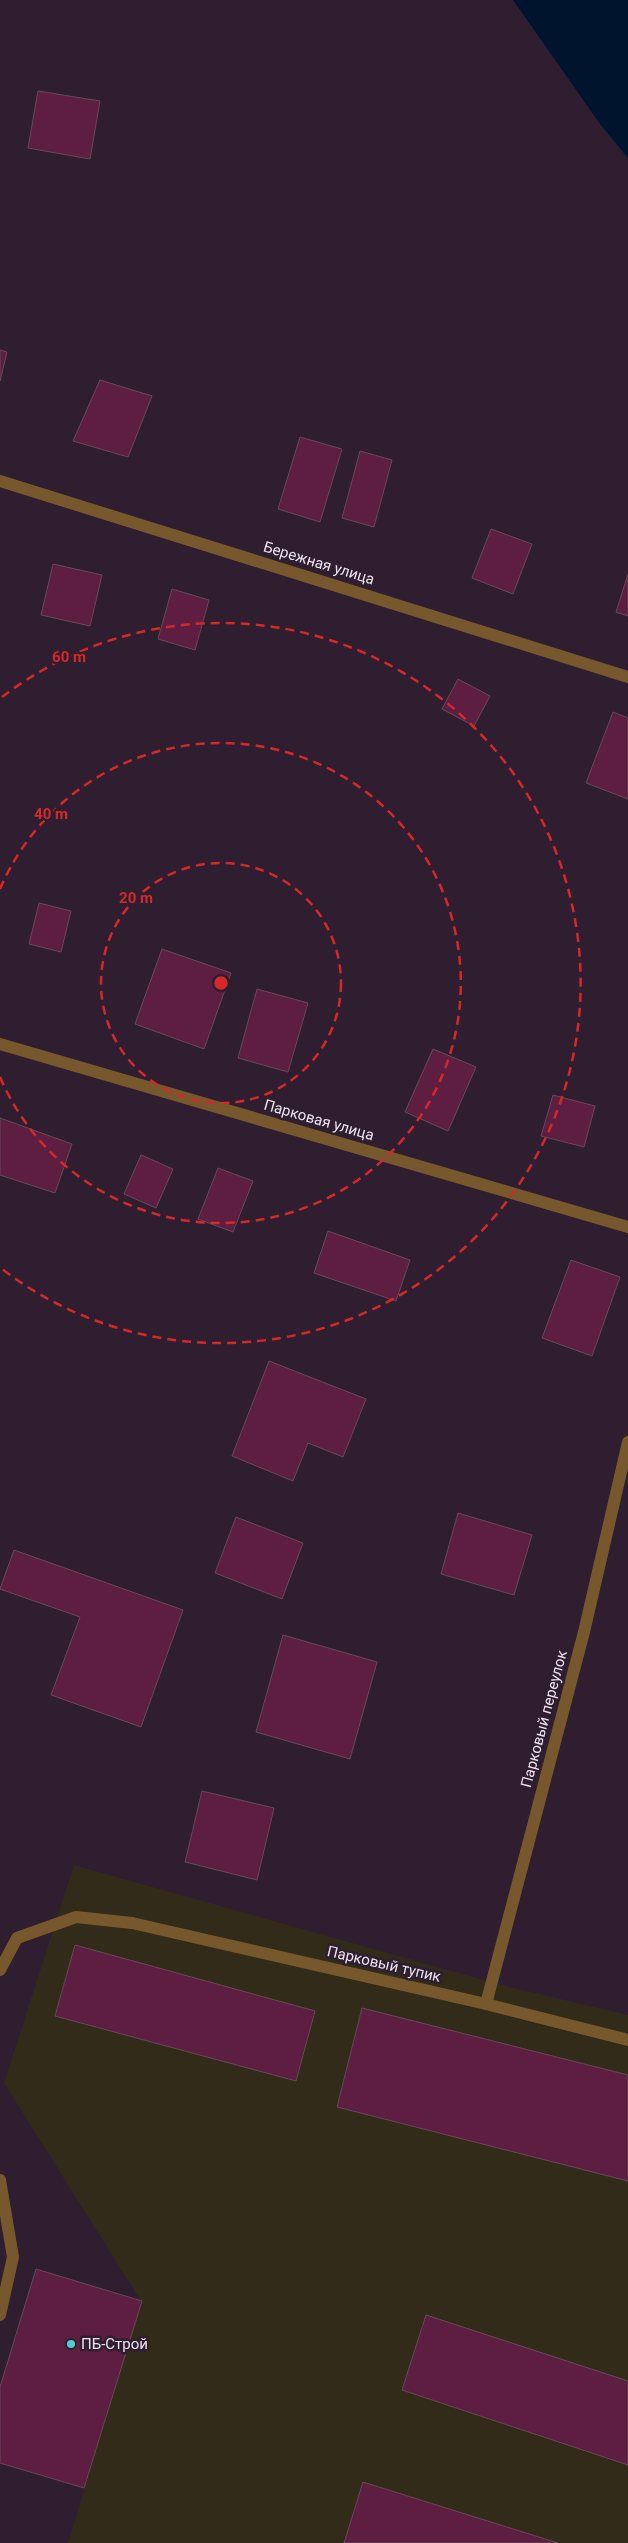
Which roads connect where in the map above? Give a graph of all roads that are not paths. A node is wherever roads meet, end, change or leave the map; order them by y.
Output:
1 (0, 481) edge
2 (628, 677) edge
3 (0, 1044) edge
4 (628, 1228) edge
5 (628, 1442) edge
6 (0, 1970) edge
7 (486, 2004) junction
8 (628, 2040) edge
9 (0, 2180) edge
10 (0, 2315) edge

1 - 2 street, Бережная улица
3 - 4 street, Парковая улица
5 - 7 street, Парковый переулок
6 - 7 street, Парковый тупик
7 - 8 street, Парковый тупик
9 - 10 street

